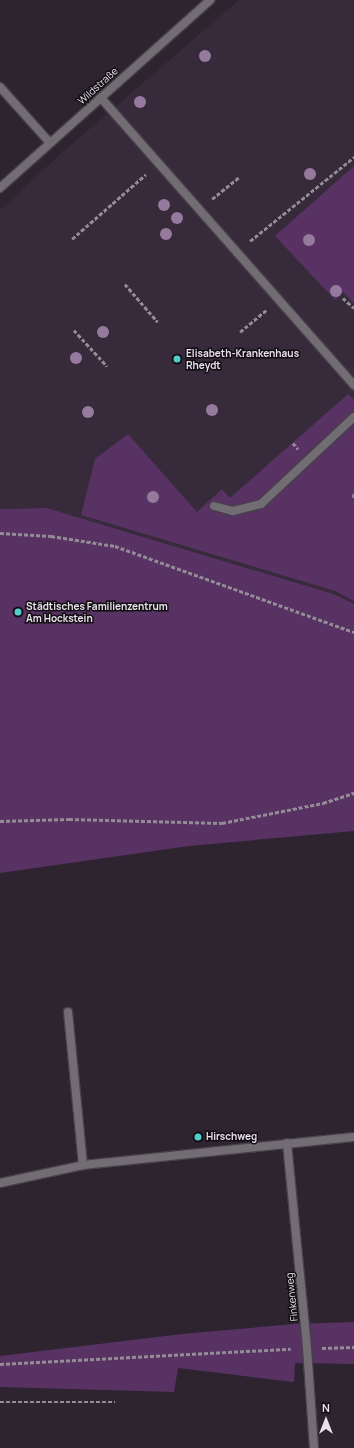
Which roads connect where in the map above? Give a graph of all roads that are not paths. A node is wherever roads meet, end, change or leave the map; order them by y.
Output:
1 (210, 0) edge
2 (0, 87) edge
3 (101, 98) junction
4 (50, 143) junction
5 (0, 188) edge
6 (354, 385) edge
7 (354, 417) edge
8 (214, 506) dead end
9 (68, 1012) dead end
10 (354, 1137) edge
11 (287, 1144) junction
12 (83, 1165) junction
13 (0, 1183) edge
14 (314, 1448) edge

1 - 3 street, Wildstraße
2 - 4 street
3 - 4 street, Wildstraße
3 - 6 street
4 - 5 street, Wildstraße
7 - 8 street
9 - 12 street
10 - 11 street
11 - 12 street
11 - 14 street, Finkenweg
12 - 13 street

